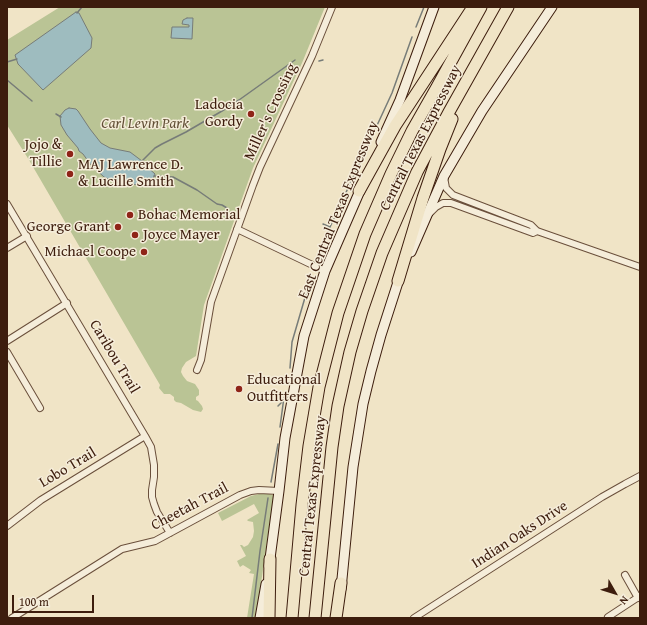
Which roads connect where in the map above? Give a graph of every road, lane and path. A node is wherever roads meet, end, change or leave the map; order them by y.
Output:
1 (332, 7) edge
2 (434, 7) edge
3 (473, 7) edge
4 (481, 7) edge
5 (508, 7) edge
6 (552, 7) edge
7 (499, 23) junction
8 (444, 176) junction
9 (359, 191) junction
10 (7, 204) edge
11 (427, 215) junction
12 (237, 229) junction
13 (537, 231) junction
14 (27, 236) junction
15 (7, 248) edge
16 (640, 267) edge
17 (325, 271) junction
18 (398, 281) junction
19 (66, 303) junction
20 (7, 341) edge
21 (7, 352) edge
22 (197, 370) dead end
23 (40, 408) dead end
24 (145, 436) junction
25 (640, 476) edge
26 (279, 491) junction
27 (7, 526) edge
28 (170, 533) junction
29 (270, 559) junction
30 (625, 575) dead end
31 (341, 583) junction
32 (639, 597) edge
33 (608, 617) dead end
34 (12, 618) edge
35 (260, 618) edge
36 (269, 618) edge
37 (292, 618) edge
38 (315, 618) edge
39 (336, 618) edge
40 (340, 618) edge
41 (414, 618) edge

1 - 12 street, Miller's Crossing
2 - 9 main road, East Central Texas Expressway
3 - 9 highway
4 - 37 highway, Central Texas Expressway
5 - 7 highway, Central Texas Expressway
6 - 8 main road
7 - 18 highway
7 - 38 highway, Central Texas Expressway
8 - 11 main road
8 - 13 street
9 - 17 main road, East Central Texas Expressway
10 - 14 street, Caribou Trail
11 - 13 street
11 - 18 main road
12 - 17 street
12 - 22 street, Miller's Crossing
13 - 16 street
14 - 15 street
14 - 19 street, Caribou Trail
17 - 26 main road, East Central Texas Expressway
18 - 31 main road
19 - 20 street
19 - 24 street, Caribou Trail
21 - 23 street
24 - 27 street, Lobo Trail
24 - 28 street, Caribou Trail
25 - 41 street, Indian Oaks Drive
26 - 28 street, Cheetah Trail
26 - 29 main road, East Central Texas Expressway
28 - 34 street, Cheetah Trail
29 - 35 main road, East Central Texas Expressway
29 - 36 highway
30 - 32 street
31 - 39 highway
31 - 40 main road
32 - 33 street

